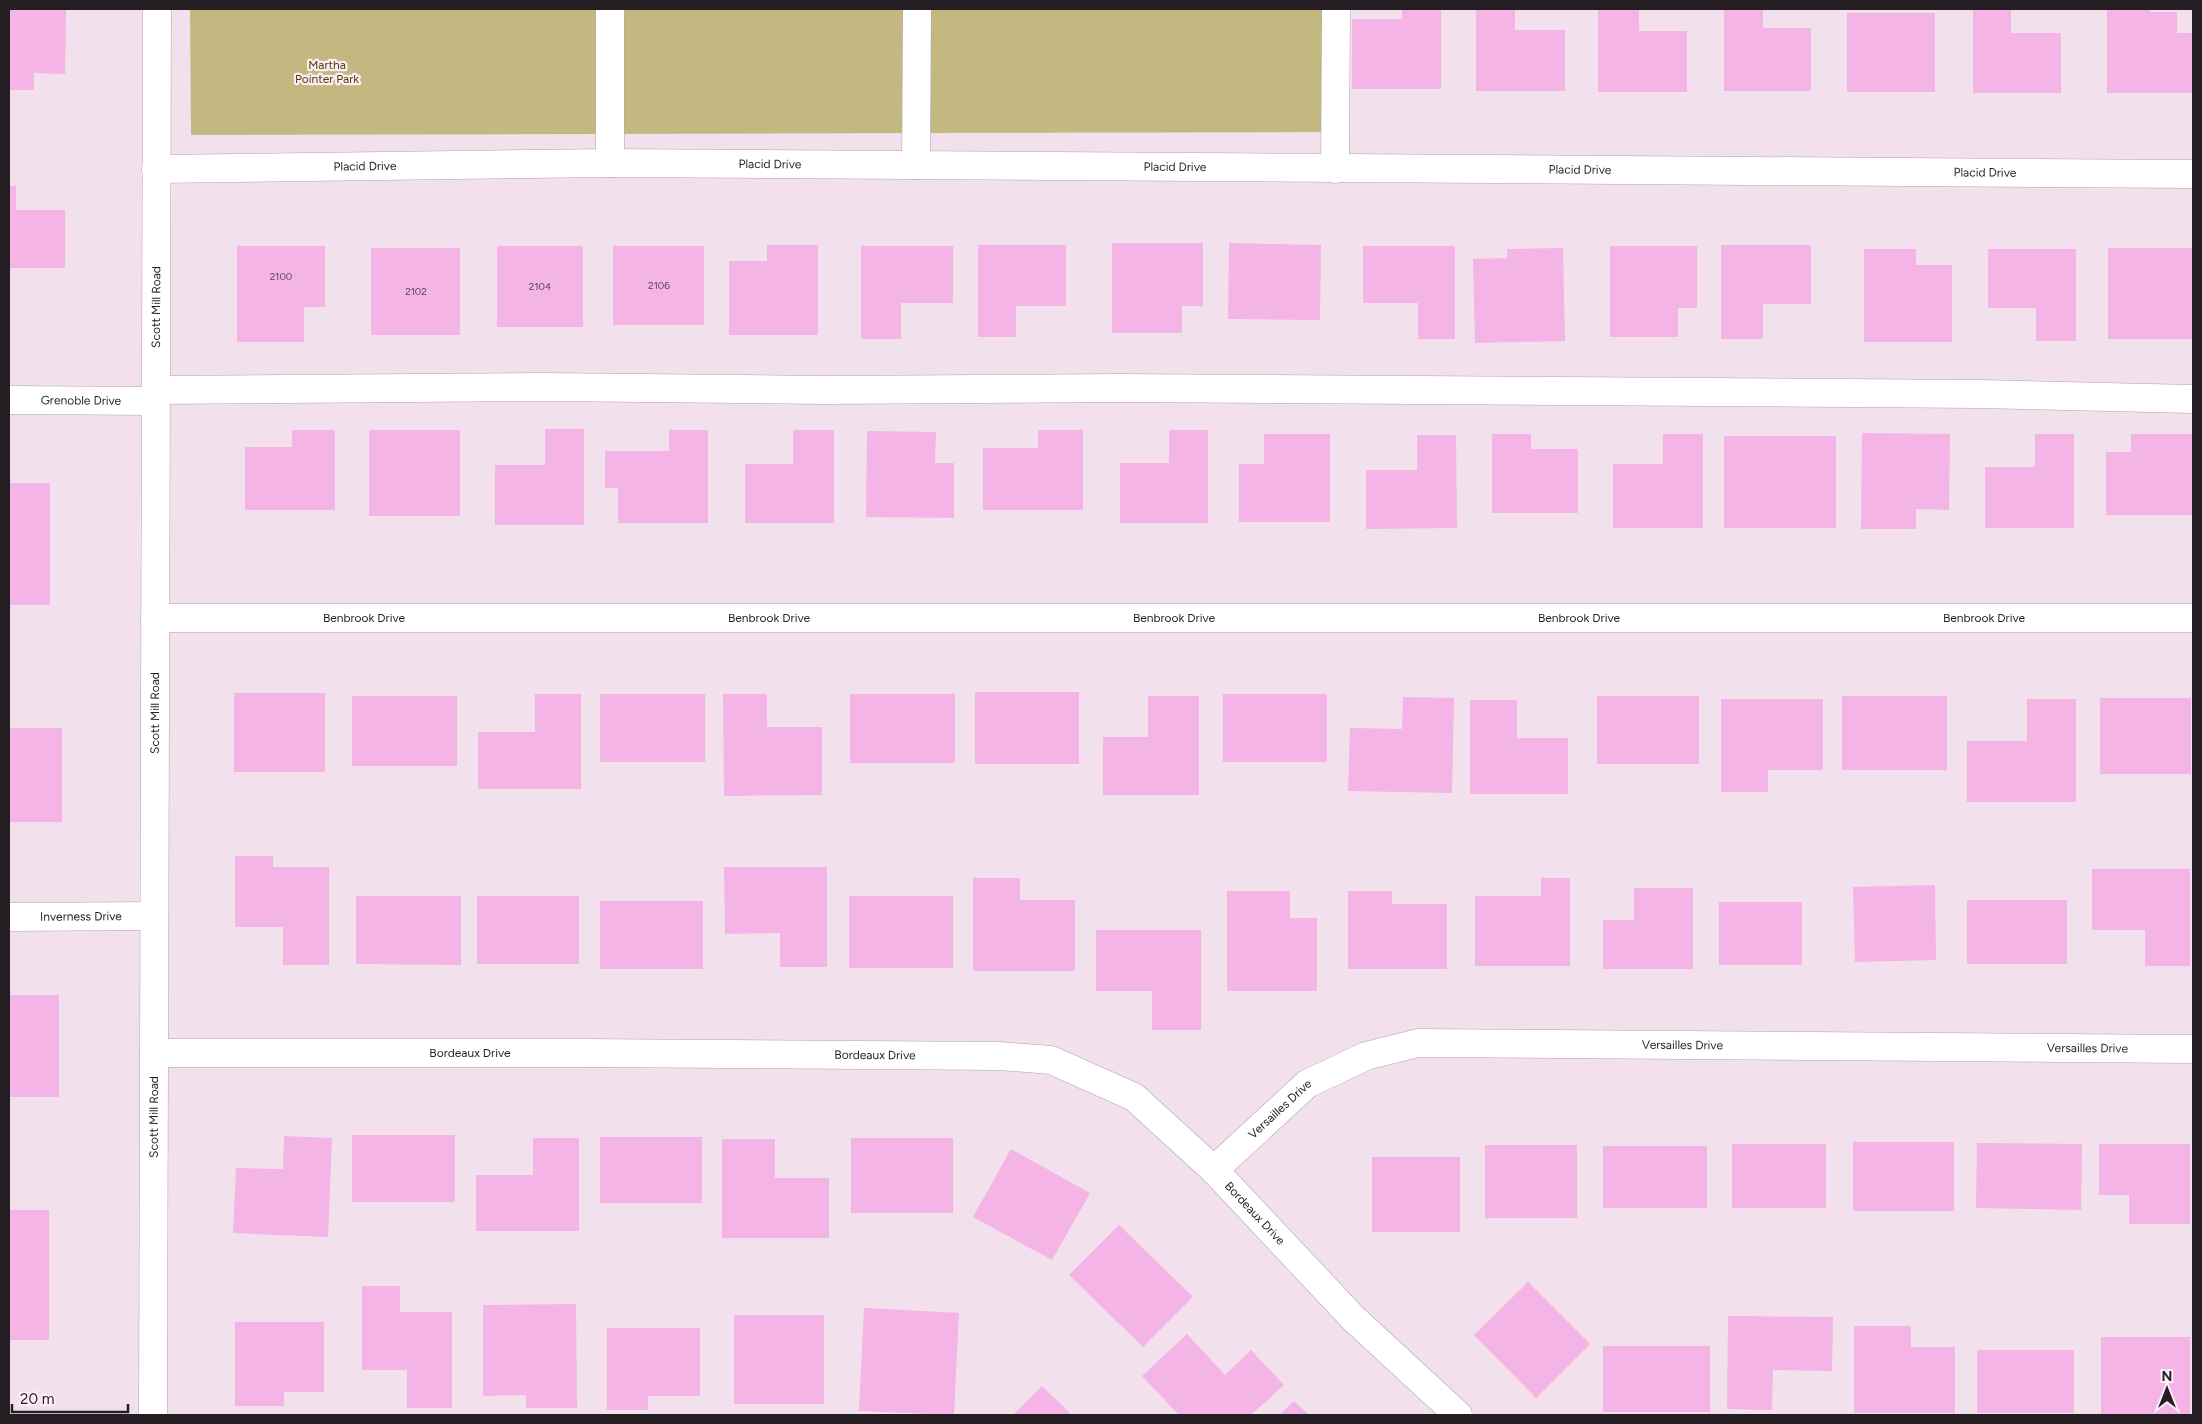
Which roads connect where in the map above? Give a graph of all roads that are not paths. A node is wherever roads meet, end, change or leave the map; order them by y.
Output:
1 (157, 9) edge
2 (610, 9) edge
3 (917, 9) edge
4 (1336, 9) edge
5 (610, 162) junction
6 (916, 165) junction
7 (156, 169) junction
8 (1335, 169) junction
9 (2193, 174) edge
10 (156, 396) junction
11 (2193, 399) edge
12 (9, 400) edge
13 (155, 618) junction
14 (2193, 618) edge
15 (154, 916) junction
16 (9, 917) edge
17 (2193, 1050) edge
18 (154, 1053) junction
19 (1214, 1170) junction
20 (153, 1415) edge
21 (1458, 1415) edge

1 - 7 street, Scott Mill Road
2 - 5 street
3 - 6 street
4 - 8 street
5 - 6 street, Placid Drive
5 - 7 street, Placid Drive
6 - 8 street, Placid Drive
7 - 10 street, Scott Mill Road
8 - 9 street, Placid Drive
10 - 11 street, Grenoble Drive
10 - 12 street, Grenoble Drive
10 - 13 street, Scott Mill Road
13 - 14 street, Benbrook Drive
13 - 15 street, Scott Mill Road
15 - 16 street, Inverness Drive
15 - 18 street, Scott Mill Road
17 - 19 street, Versailles Drive
18 - 19 street, Bordeaux Drive
18 - 20 street, Scott Mill Road
19 - 21 street, Bordeaux Drive

